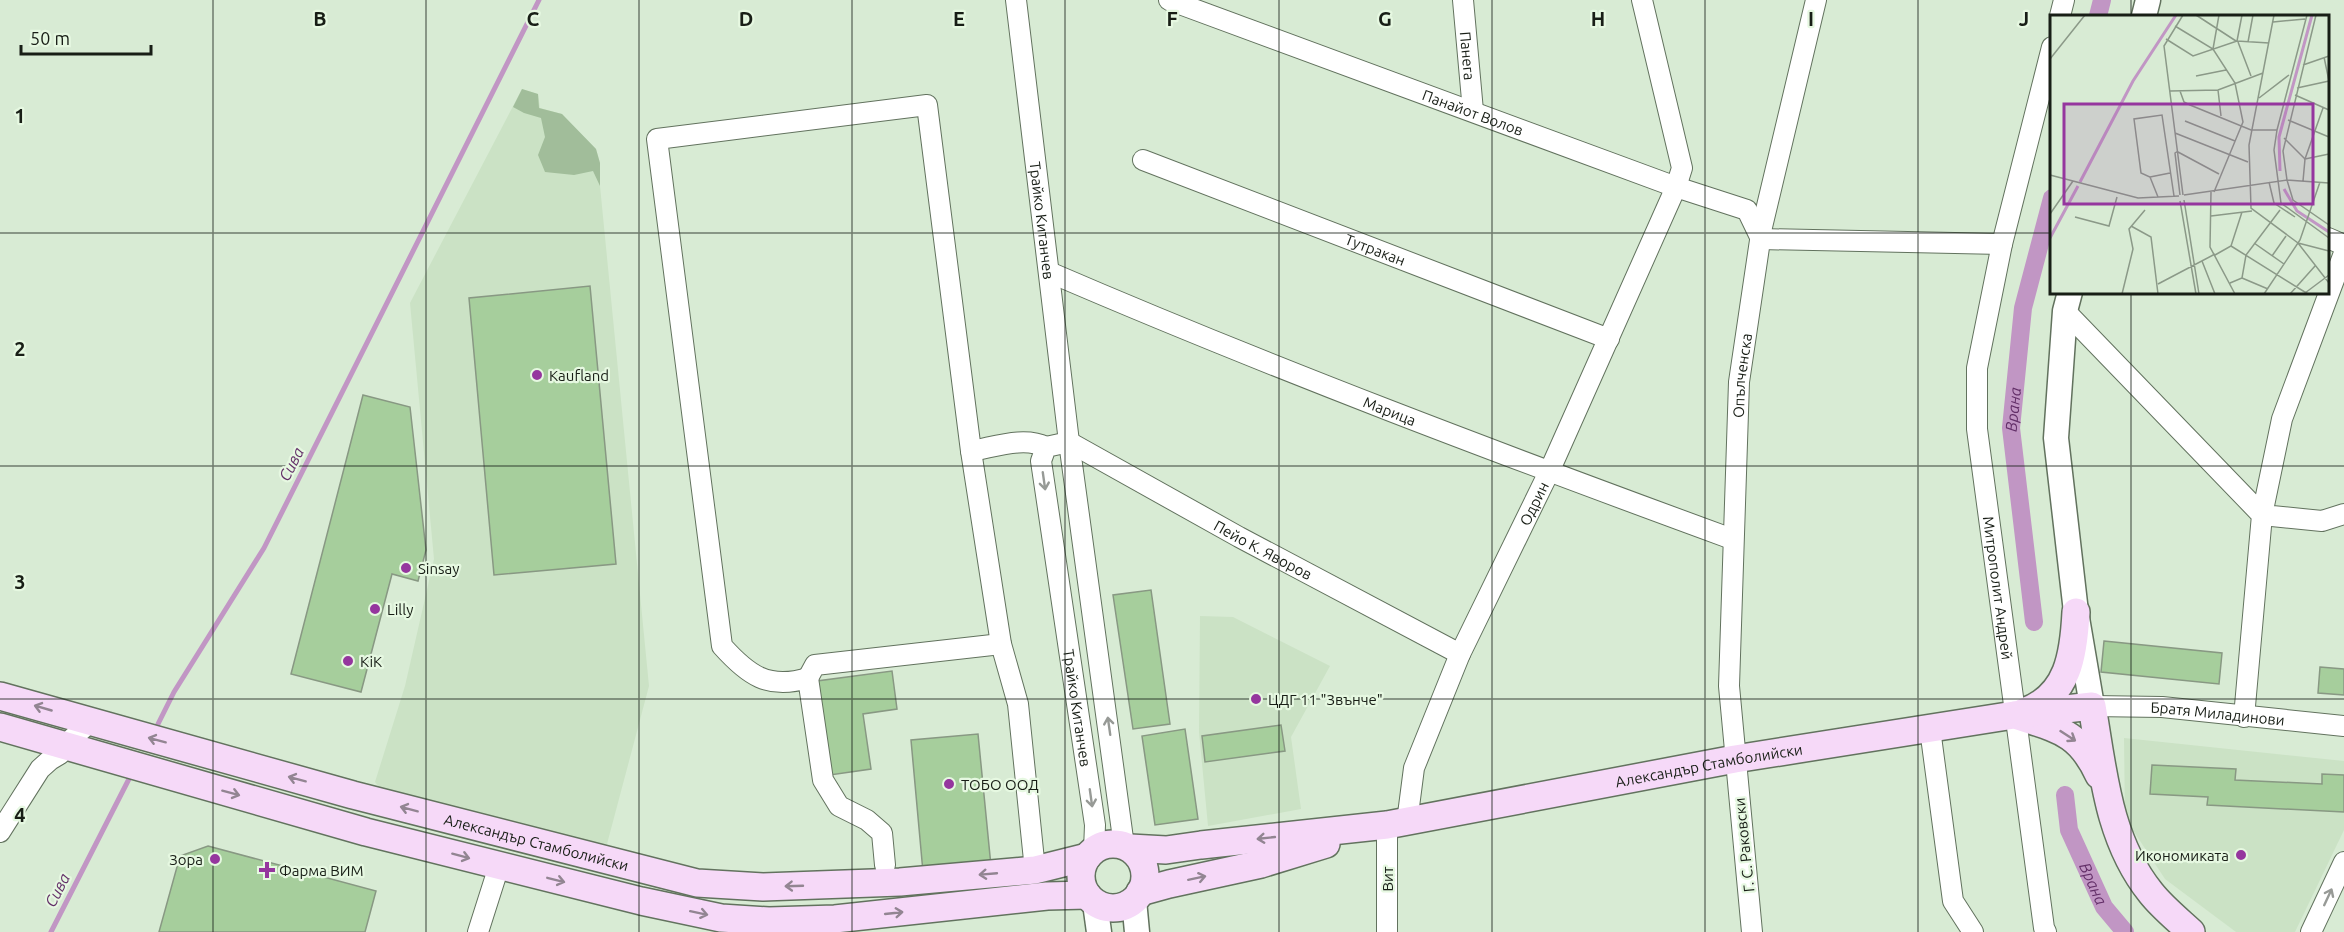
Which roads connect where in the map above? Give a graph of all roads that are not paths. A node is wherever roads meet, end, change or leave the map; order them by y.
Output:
1 (1016, 0) edge
2 (1169, 0) edge
3 (1463, 0) edge
4 (1642, 0) edge
5 (1816, 0) edge
6 (2064, 0) edge
7 (2148, 0) edge
8 (2060, 15) edge
9 (2144, 15) edge
10 (2050, 55) edge
11 (1473, 111) junction
12 (1143, 160) dead end
13 (1676, 188) junction
14 (2329, 238) edge
15 (1761, 239) junction
16 (2002, 244) junction
17 (2344, 245) edge
18 (2344, 253) edge
19 (1050, 272) junction
20 (2329, 293) edge
21 (2329, 294) edge
22 (2068, 302) edge
23 (1609, 339) junction
24 (1069, 442) junction
25 (1046, 447) junction
26 (971, 451) junction
27 (1549, 472) junction
28 (2344, 514) edge
29 (2262, 515) junction
30 (1732, 539) junction
31 (2076, 612) junction
32 (1001, 644) junction
33 (1460, 654) junction
34 (808, 678) junction
35 (0, 696) edge
36 (2092, 706) junction
37 (2014, 715) junction
38 (2244, 717) junction
39 (90, 722) junction
40 (2344, 726) edge
41 (0, 727) edge
42 (1930, 729) junction
43 (65, 745) junction
44 (1735, 759) junction
45 (2107, 794) junction
46 (1397, 824) junction
47 (0, 832) edge
48 (1127, 847) junction
49 (1090, 853) junction
50 (2344, 862) edge
51 (885, 865) dead end
52 (499, 866) junction
53 (1035, 870) junction
54 (1137, 896) junction
55 (1091, 899) junction
56 (478, 932) edge
57 (1098, 932) edge
58 (1137, 932) edge
59 (1387, 932) edge
60 (1752, 932) edge
61 (1973, 932) edge
62 (2046, 932) edge
63 (2191, 932) edge
64 (2311, 932) edge

1 - 19 street, Трайко Китанчев
2 - 11 street, Панайот Волов
3 - 11 street, Панега
4 - 13 street, Одрин
5 - 15 street, Опълченска
6 - 8 street
7 - 9 street
10 - 16 street, Митрополит Андрей
11 - 13 street, Панайот Волов
12 - 23 street, Тутракан
13 - 15 street, Панайот Волов
13 - 23 street, Одрин
14 - 17 street
15 - 16 street
15 - 30 street, Опълченска
16 - 37 street, Митрополит Андрей
18 - 20 street
19 - 24 street, Трайко Китанчев
19 - 27 street, Марица
21 - 29 street
22 - 29 street
22 - 31 street
23 - 27 street, Одрин
24 - 25 street
24 - 33 street, Пейо К. Яворов
48 -> 24 street, Трайко Китанчев
25 - 26 street
25 -> 49 street, Трайко Китанчев
26 - 32 street
26 - 34 street
27 - 30 street, Марица
27 - 33 street, Одрин
28 - 29 street
29 - 38 street
30 - 44 street, Опълченска
31 - 36 street
31 - 37 main road
32 - 34 street
32 - 53 street
33 - 46 street, Одрин
34 - 51 street
39 -> 35 main road, Александър Стамболийски
36 - 37 main road
36 - 38 street, Братя Миладинови
36 - 45 main road
37 - 42 main road, Александър Стамболийски
37 -> 45 main road
37 - 62 street, Митрополит Андрей
38 - 40 street, Братя Миладинови
39 - 43 street
53 -> 39 main road, Александър Стамболийски
41 - 43 main road, Александър Стамболийски
42 - 44 main road, Александър Стамболийски
42 - 61 street
43 - 47 street
43 -> 52 main road, Александър Стамболийски
44 - 46 main road, Александър Стамболийски
44 - 60 street, Г. С. Раковски
45 - 63 main road
46 -> 48 main road, Александър Стамболийски
54 -> 46 main road, Александър Стамболийски
46 - 59 street, Вит
48 - 49 main road, Александър Стамболийски
48 - 54 main road
49 - 53 main road, Александър Стамболийски
49 - 55 main road
64 -> 50 street
52 -> 55 main road, Александър Стамболийски
52 - 56 street
54 - 55 main road, Александър Стамболийски
54 - 58 street
55 - 57 street

